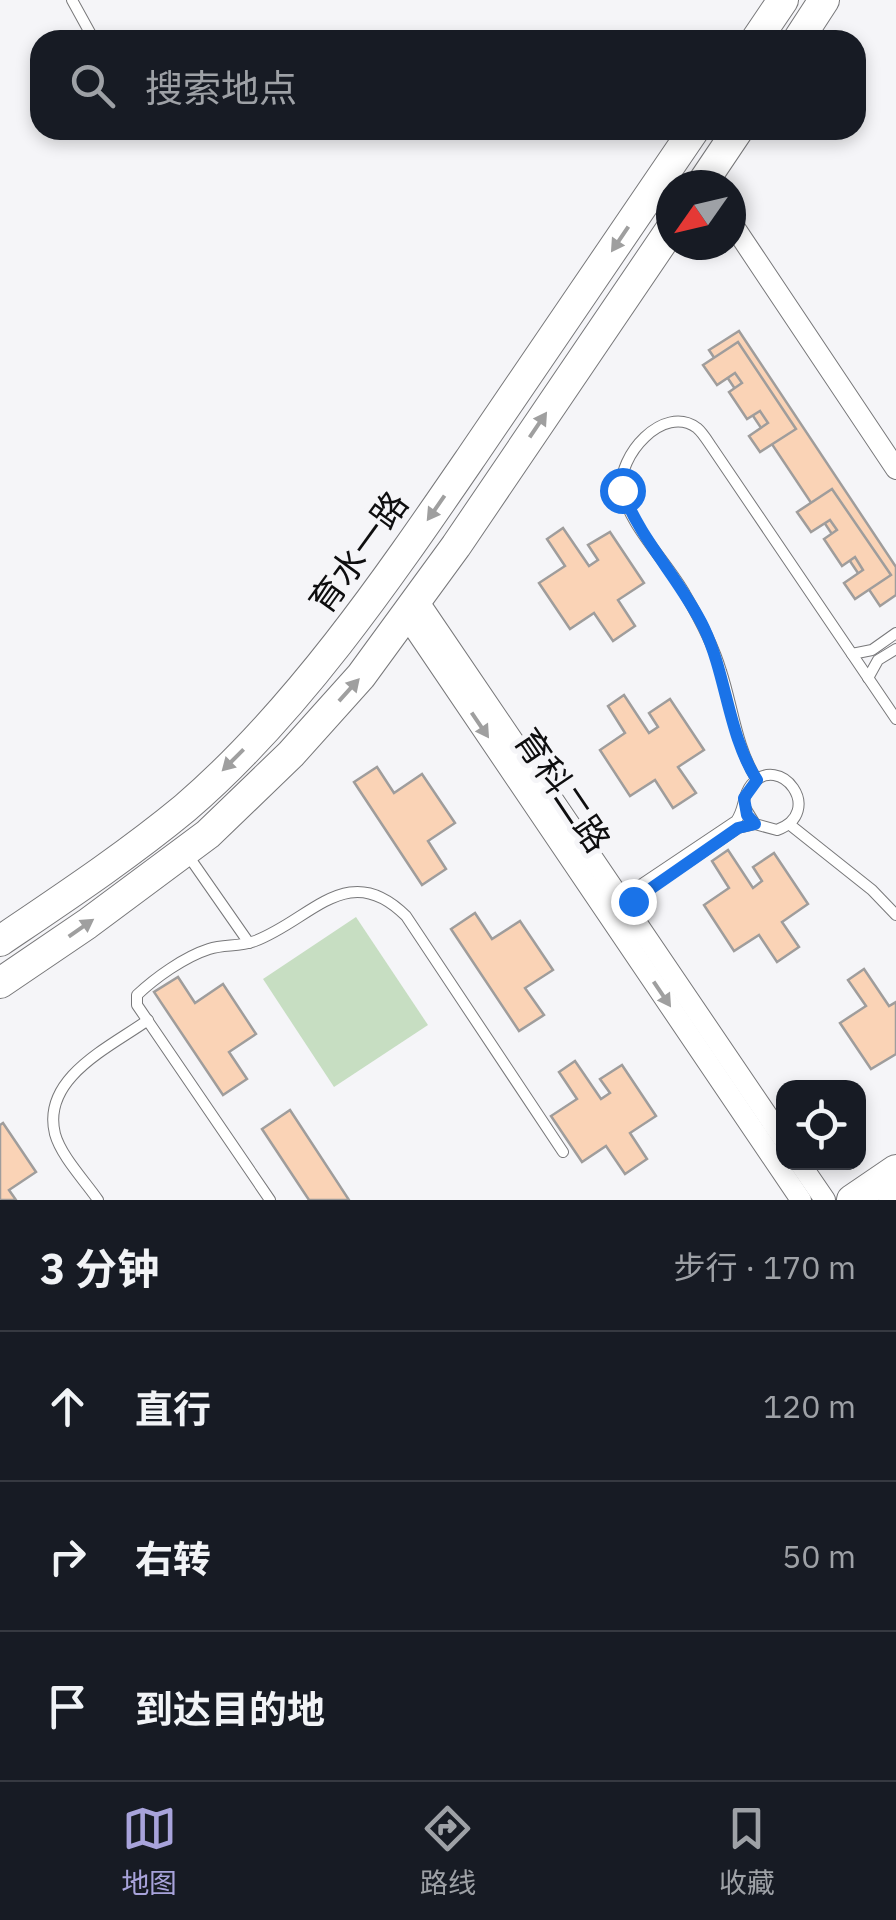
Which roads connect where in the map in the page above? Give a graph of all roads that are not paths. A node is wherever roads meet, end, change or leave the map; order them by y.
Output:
1 (72, 0) edge
2 (783, 0) edge
3 (824, 0) edge
4 (88, 30) edge
5 (763, 30) edge
6 (804, 30) edge
7 (687, 140) edge
8 (732, 140) edge
9 (713, 170) edge
10 (746, 244) edge
11 (656, 251) edge
12 (896, 469) edge
13 (411, 607) junction
14 (896, 634) edge
15 (896, 649) edge
16 (852, 654) junction
17 (868, 678) junction
18 (896, 720) edge
19 (757, 780) junction
20 (744, 806) junction
21 (755, 824) junction
22 (789, 824) junction
23 (185, 851) junction
24 (614, 890) junction
25 (629, 912) junction
26 (896, 915) edge
27 (0, 941) edge
28 (249, 943) junction
29 (0, 983) edge
30 (148, 1020) junction
31 (776, 1128) edge
32 (563, 1152) dead end
33 (804, 1170) edge
34 (896, 1170) edge
35 (98, 1200) edge
36 (270, 1200) edge
37 (802, 1200) edge
38 (825, 1200) edge
39 (852, 1200) edge

1 - 4 lane
2 - 5 street
3 - 6 street
7 -> 27 street, 育水一路
8 - 9 street
10 - 12 street
13 -> 11 street
23 -> 13 street
13 - 24 street, 育科二路
13 -> 37 street, 育科二路
14 - 16 lane
15 - 17 lane
16 - 17 lane
16 - 19 lane
17 - 18 lane
19 - 20 lane
19 - 22 lane
20 - 21 lane
20 - 24 lane
21 - 22 lane
21 - 25 lane
22 - 26 lane
23 - 28 lane
29 -> 23 street
24 - 25 street, 育科二路
25 - 31 street, 育科二路
28 - 30 lane
28 - 32 lane
30 - 35 lane
30 - 36 lane
33 - 38 street
34 - 39 street

